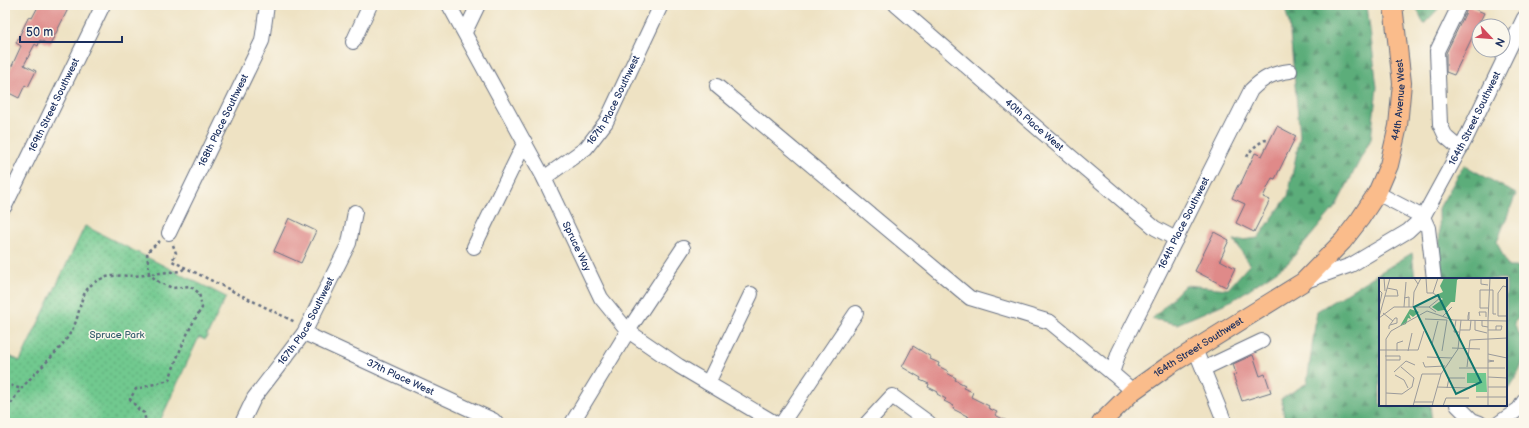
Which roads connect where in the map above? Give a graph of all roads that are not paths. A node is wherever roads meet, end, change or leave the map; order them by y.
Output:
1 (103, 5) edge
2 (267, 5) edge
3 (370, 5) edge
4 (449, 5) edge
5 (478, 5) edge
6 (661, 5) edge
7 (896, 5) edge
8 (1393, 5) edge
9 (1458, 8) dead end
10 (1524, 18) edge
11 (465, 32) junction
12 (353, 42) dead end
13 (1290, 71) dead end
14 (717, 86) dead end
15 (525, 142) junction
16 (1460, 149) junction
17 (544, 178) junction
18 (1377, 192) junction
19 (5, 206) edge
20 (355, 212) dead end
21 (1423, 217) junction
22 (169, 233) road end
23 (1176, 239) junction
24 (474, 247) dead end
25 (683, 248) dead end
26 (1434, 278) edge
27 (1303, 282) junction
28 (751, 294) dead end
29 (856, 313) dead end
30 (305, 330) junction
31 (628, 332) junction
32 (1262, 341) dead end
33 (1195, 349) junction
34 (1203, 369) junction
35 (1112, 373) junction
36 (708, 383) junction
37 (1133, 391) junction
38 (1524, 401) edge
39 (1459, 406) edge
40 (242, 423) edge
41 (496, 423) edge
42 (572, 423) edge
43 (775, 423) edge
44 (782, 423) edge
45 (867, 423) edge
46 (929, 423) edge
47 (1100, 423) edge
48 (1225, 423) edge
49 (1480, 423) edge
50 (1499, 423) edge

1 - 19 street, 169th Street Southwest
2 - 22 street, 168th Place Southwest
3 - 12 street
4 - 11 street, Spruce Way
5 - 11 street
6 - 17 street, 167th Place Southwest
7 - 23 street, 40th Place West
8 - 18 main road, 44th Avenue West
9 - 16 street
10 - 16 street, 164th Street Southwest
11 - 15 street, Spruce Way
13 - 23 street, 164th Place Southwest
14 - 35 street
15 - 17 street, Spruce Way
15 - 24 street
16 - 21 street, 164th Street Southwest
17 - 31 street, Spruce Way
18 - 21 street
18 - 27 main road, 44th Avenue West
20 - 30 street, 167th Place Southwest
21 - 26 street
21 - 27 street, 164th Street Southwest
23 - 35 street, 164th Place Southwest
25 - 31 street
27 - 33 main road, 164th Street Southwest
28 - 36 street
29 - 44 street
30 - 40 street, 167th Place Southwest
30 - 41 street, 37th Place West
31 - 36 street, Spruce Way
31 - 42 street
32 - 34 street
33 - 34 street
33 - 37 main road, 164th Street Southwest
34 - 48 street
35 - 37 street
36 - 43 street, Spruce Way
37 - 47 main road, 164th Street Southwest
38 - 50 street
39 - 49 street
45 - 46 street

